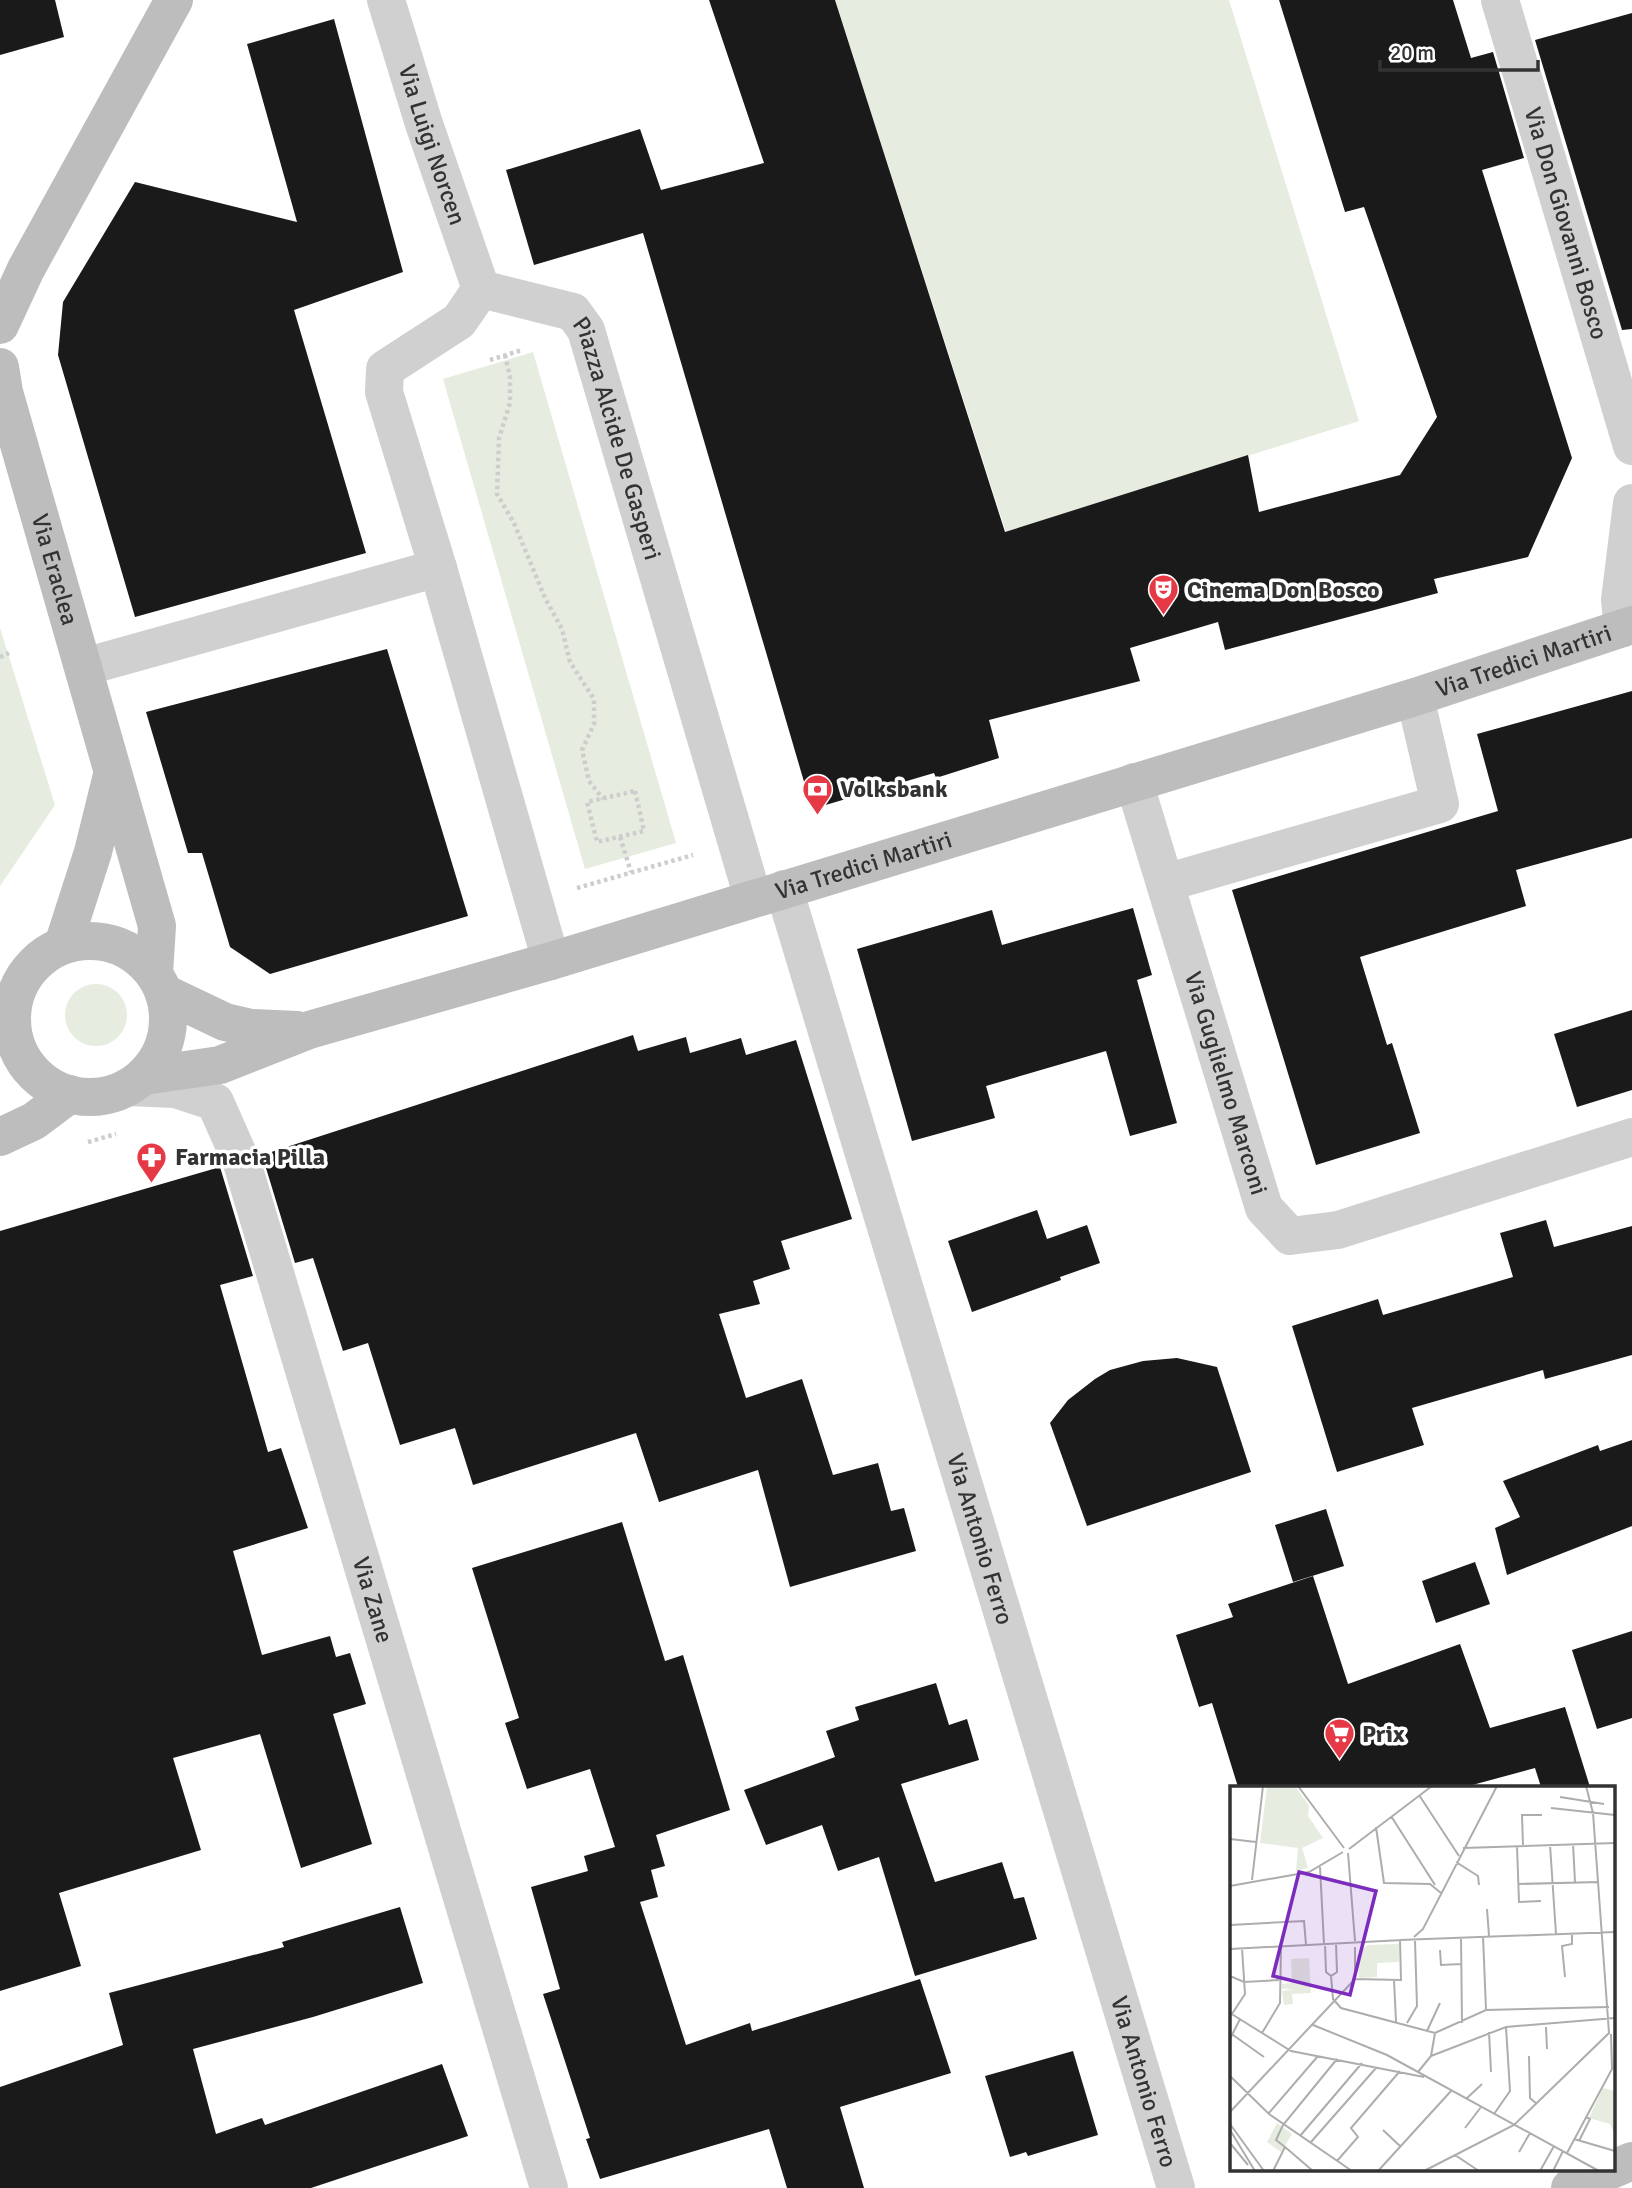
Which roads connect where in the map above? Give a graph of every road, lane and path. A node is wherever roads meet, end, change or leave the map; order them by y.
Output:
1 (174, 0) edge
2 (386, 0) edge
3 (1500, 0) edge
4 (481, 289) junction
5 (0, 326) edge
6 (505, 355) dead end
7 (0, 367) edge
8 (1632, 446) edge
9 (1632, 503) edge
10 (438, 568) junction
11 (1628, 627) edge
12 (9, 653) dead end
13 (0, 657) edge
14 (84, 667) junction
15 (1415, 697) junction
16 (112, 773) junction
17 (1134, 782) junction
18 (604, 799) junction
19 (620, 837) junction
20 (738, 843) junction
21 (631, 872) junction
22 (1165, 883) junction
23 (769, 893) junction
24 (534, 902) junction
25 (63, 945) junction
26 (551, 961) junction
27 (159, 983) junction
28 (309, 1030) junction
29 (6, 1033) edge
30 (136, 1081) junction
31 (69, 1094) junction
32 (0, 1137) edge
33 (1632, 1137) edge
34 (1632, 2161) edge
35 (1614, 2169) edge
36 (1611, 2170) edge
37 (549, 2188) edge
38 (1176, 2188) edge
39 (1570, 2188) edge

1 - 5 street
2 - 4 street, Via Luigi Norcen
3 - 8 street, Via Don Giovanni Bosco
4 - 10 street
4 - 20 street, Piazza Alcide De Gasperi
6 - 18 path
7 - 14 street, Via Eraclea
9 - 11 street
10 - 14 street
10 - 24 street
11 - 15 street, Via Tredici Martiri
12 - 13 path
14 - 16 street, Via Eraclea
15 - 17 street, Via Tredici Martiri
15 - 22 street, Via Tredici Martiri
16 - 25 street, Via Eraclea
16 - 27 street, Via Eraclea
17 - 22 street, Via Guglielmo Marconi
17 - 23 street, Via Tredici Martiri
18 - 19 path
18 - 19 path
19 - 21 path
20 - 21 path
20 - 23 street, Piazza Alcide De Gasperi
21 - 24 path
22 - 33 street, Via Guglielmo Marconi
23 - 26 street, Via Tredici Martiri
23 - 38 street, Via Antonio Ferro
24 - 26 street
25 - 27 street
25 - 29 street
26 - 28 street, Via Tredici Martiri
27 - 28 street, Via Tredici Martiri
27 - 30 street
28 - 30 street, Via Tredici Martiri
29 - 31 street
30 - 31 street
30 - 37 street, Via Zane
31 - 32 street
34 - 35 street
36 - 39 street

